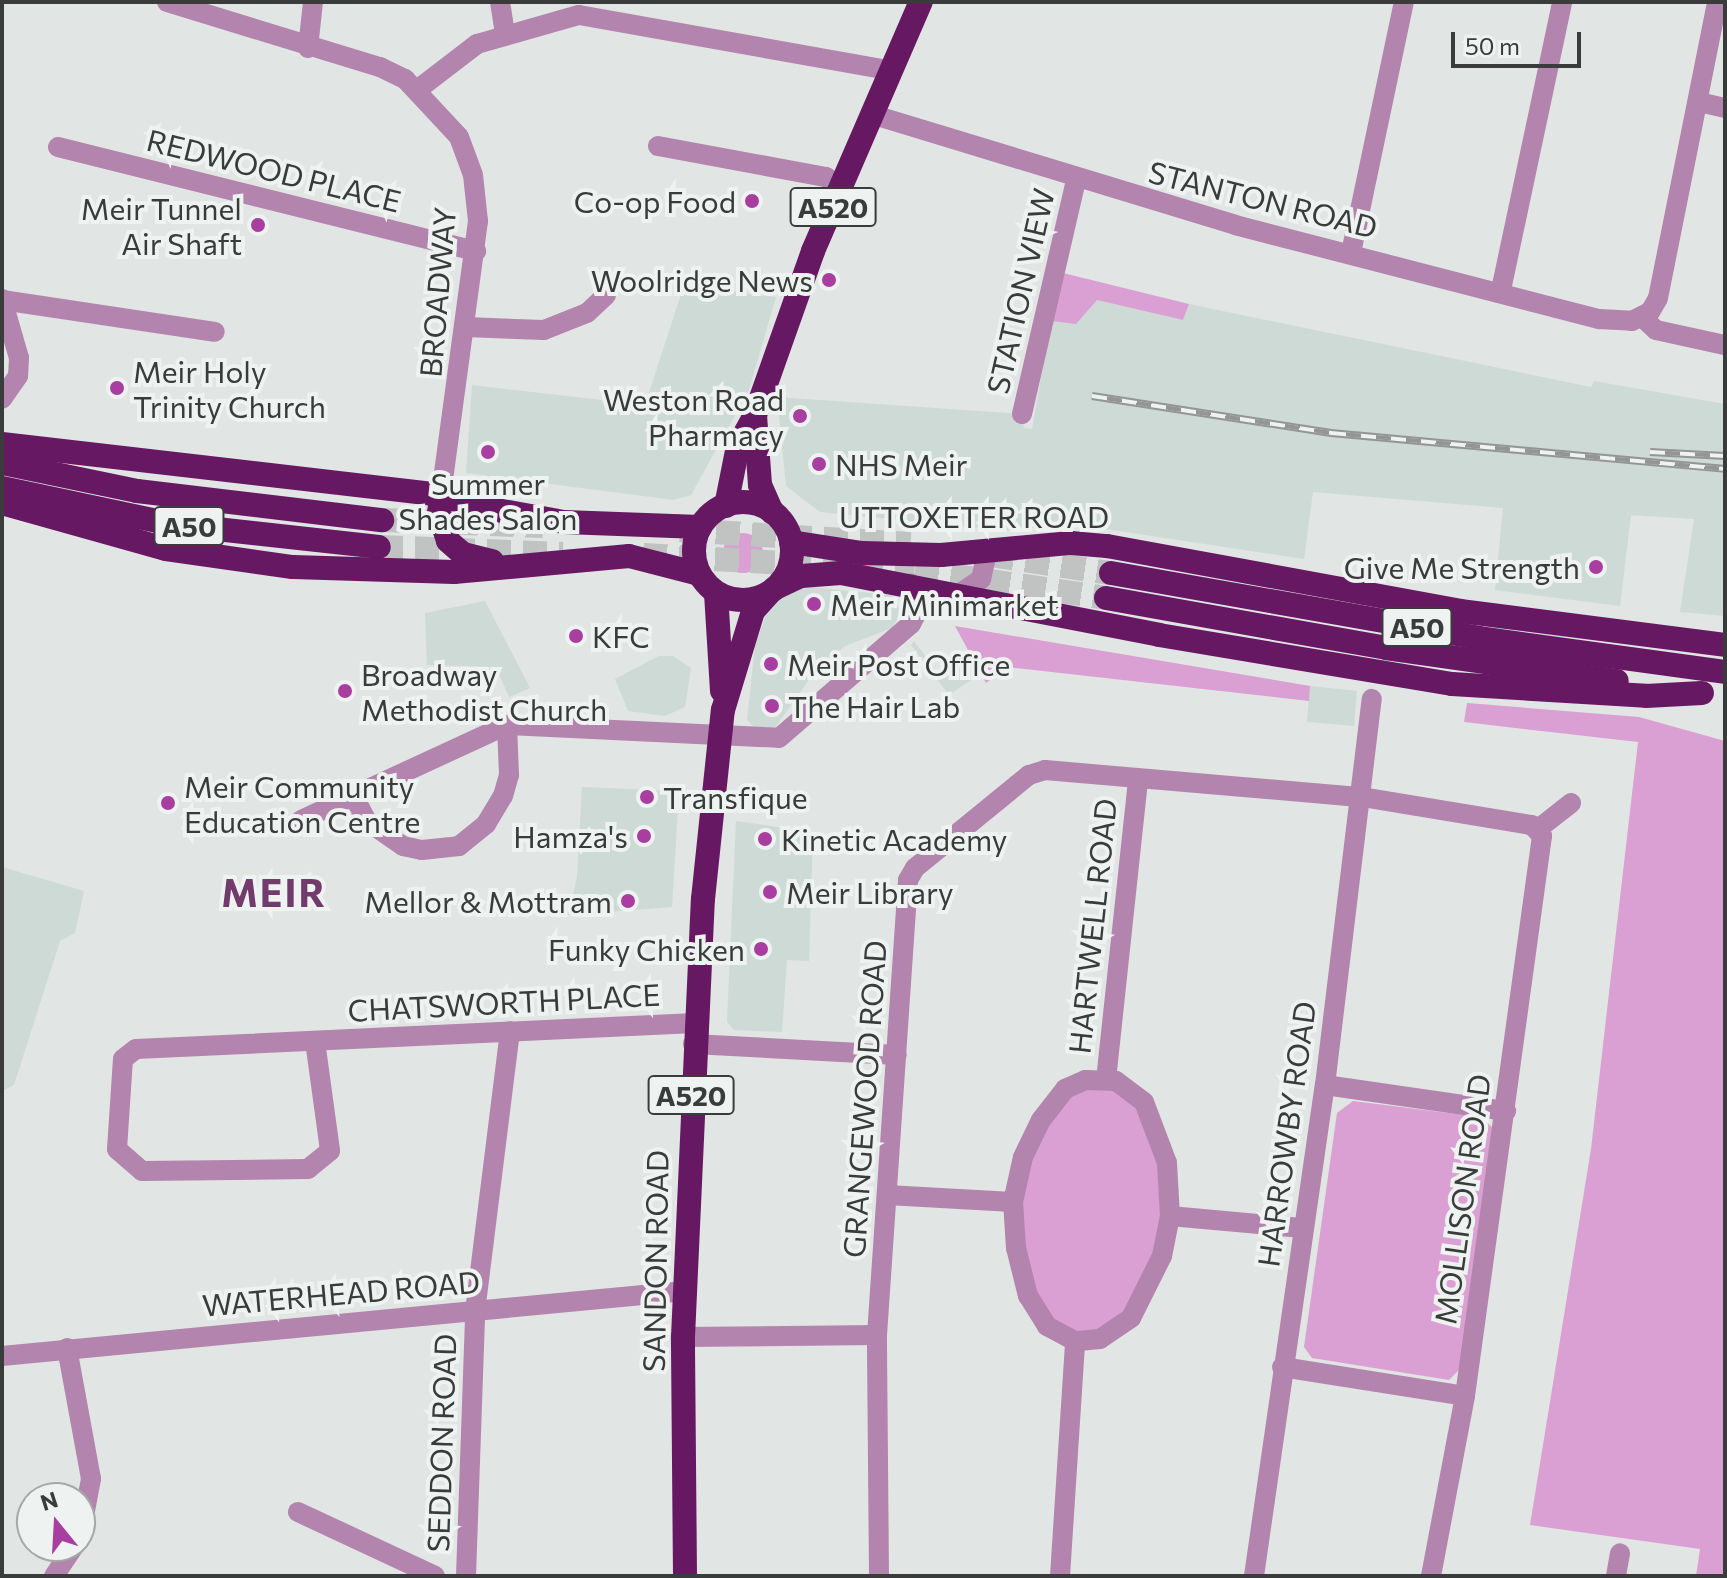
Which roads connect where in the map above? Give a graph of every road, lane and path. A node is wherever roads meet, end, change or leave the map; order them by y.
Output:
1 (167, 2) edge
2 (313, 2) edge
3 (500, 2) edge
4 (921, 2) edge
5 (1404, 2) edge
6 (1562, 2) edge
7 (1717, 2) edge
8 (505, 35) junction
9 (308, 48) junction
10 (892, 71) junction
11 (417, 90) junction
12 (1699, 102) junction
13 (1725, 108) edge
14 (874, 115) junction
15 (658, 146) dead end
16 (58, 147) dead end
17 (1076, 180) junction
18 (842, 188) junction
19 (476, 251) junction
20 (1351, 253) junction
21 (1501, 290) junction
22 (606, 295) dead end
23 (2, 300) edge
24 (1642, 317) junction
25 (206, 325) dead end
26 (465, 327) junction
27 (1725, 345) edge
28 (2, 399) edge
29 (1022, 414) dead end
30 (755, 415) junction
31 (2, 444) edge
32 (2, 463) edge
33 (2, 488) edge
34 (441, 495) junction
35 (2, 503) edge
36 (726, 506) junction
37 (772, 512) junction
38 (382, 520) tunnel mouth
39 (700, 527) junction
40 (791, 542) junction
41 (379, 547) tunnel mouth
42 (987, 554) junction
43 (527, 565) junction
44 (1111, 573) tunnel mouth
45 (699, 574) junction
46 (911, 584) junction
47 (772, 590) junction
48 (716, 593) junction
49 (959, 594) junction
50 (1106, 598) tunnel mouth
51 (1725, 645) edge
52 (1725, 672) edge
53 (1714, 694) edge
54 (1372, 699) dead end
55 (723, 710) junction
56 (507, 725) junction
57 (718, 739) junction
58 (1138, 779) junction
59 (353, 795) junction
60 (1362, 797) junction
61 (1571, 803) dead end
62 (301, 820) dead end
63 (1538, 829) junction
64 (510, 1031) junction
65 (694, 1033) junction
66 (315, 1041) junction
67 (897, 1055) junction
68 (1106, 1080) junction
69 (1325, 1085) junction
70 (1506, 1111) junction
71 (887, 1195) junction
72 (1013, 1202) junction
73 (1170, 1216) junction
74 (1303, 1228) junction
75 (685, 1291) junction
76 (475, 1312) junction
77 (877, 1335) junction
78 (683, 1337) junction
79 (1075, 1341) junction
80 (67, 1348) junction
81 (2, 1356) edge
82 (1282, 1367) junction
83 (1465, 1396) junction
84 (90, 1482) edge
85 (298, 1512) dead end
86 (1620, 1553) dead end
87 (435, 1576) edge
88 (466, 1576) edge
89 (685, 1576) edge
90 (879, 1576) edge
91 (1060, 1576) edge
92 (1254, 1576) edge
93 (1431, 1576) edge
94 (1616, 1576) edge

1 - 9 street, BROADWAY
2 - 9 street
3 - 8 street
4 - 10 highway, A520
5 - 20 street
6 - 21 street
7 - 12 street
8 - 10 street
8 - 11 street
9 - 11 street, BROADWAY
10 - 14 highway, A520
11 - 19 street, BROADWAY
12 - 13 street
12 - 24 street
14 - 17 street, STANTON ROAD
14 - 18 highway, A520
15 - 18 street
16 - 19 street, REDWOOD PLACE
17 - 20 street, STANTON ROAD
17 - 29 street, STATION VIEW
18 - 30 highway, A520
19 - 26 street, BROADWAY
20 - 21 street, STANTON ROAD
21 - 24 street, STANTON ROAD
22 - 26 street
23 - 25 street
23 - 28 street
24 - 27 street
26 - 34 street, BROADWAY
30 - 36 highway, A520
30 - 37 highway, A520
31 - 34 highway
32 - 38 highway, A50
33 - 41 highway, A50
34 - 39 highway
34 - 43 highway
35 - 43 highway
36 - 37 highway
36 - 39 highway
37 - 40 highway
39 - 45 highway
40 - 42 highway, UTTOXETER ROAD
40 - 47 highway
42 - 49 street
42 - 51 highway, UTTOXETER ROAD
43 - 45 highway
44 - 52 highway, A50
45 - 48 highway
46 - 47 highway, UTTOXETER ROAD
46 - 49 highway, UTTOXETER ROAD
46 - 57 street
47 - 48 highway, UTTOXETER ROAD
47 - 55 highway, SANDON ROAD / A520
48 - 55 highway, SANDON ROAD / A520
49 - 53 highway, UTTOXETER ROAD
50 - 53 highway, A50
54 - 60 street, HARROWBY ROAD
55 - 57 highway, SANDON ROAD / A520
56 - 57 street
56 - 59 street
56 - 59 street
57 - 65 highway, SANDON ROAD / A520
58 - 60 street, GRANGEWOOD ROAD
58 - 67 street, GRANGEWOOD ROAD
58 - 68 street, HARTWELL ROAD
59 - 62 street
60 - 63 street
60 - 69 street, HARROWBY ROAD
61 - 63 street
63 - 70 street, MOLLISON ROAD
64 - 65 street, CHATSWORTH PLACE
64 - 66 street, CHATSWORTH PLACE
64 - 76 street, SEDDON ROAD
65 - 67 street, CHATSWORTH PLACE
65 - 75 highway, SANDON ROAD / A520
66 - 66 street, CHATSWORTH PLACE
67 - 71 street, GRANGEWOOD ROAD
68 - 72 street, HARTWELL ROAD
68 - 73 street, HARTWELL ROAD
69 - 70 street
69 - 74 street, HARROWBY ROAD
70 - 83 street, MOLLISON ROAD
71 - 72 street
71 - 77 street, GRANGEWOOD ROAD
72 - 79 street, HARTWELL ROAD
73 - 74 street
73 - 79 street, HARTWELL ROAD
74 - 82 street, HARROWBY ROAD
75 - 76 street, WATERHEAD ROAD
75 - 78 highway, SANDON ROAD / A520
76 - 80 street, WATERHEAD ROAD
76 - 88 street, SEDDON ROAD
77 - 78 street
77 - 90 street, GRANGEWOOD ROAD
78 - 89 highway, SANDON ROAD / A520
79 - 91 street
80 - 81 street, WATERHEAD ROAD
80 - 84 street
82 - 83 street
82 - 92 street, HARROWBY ROAD
83 - 93 street, MOLLISON ROAD
85 - 87 street
86 - 94 street

